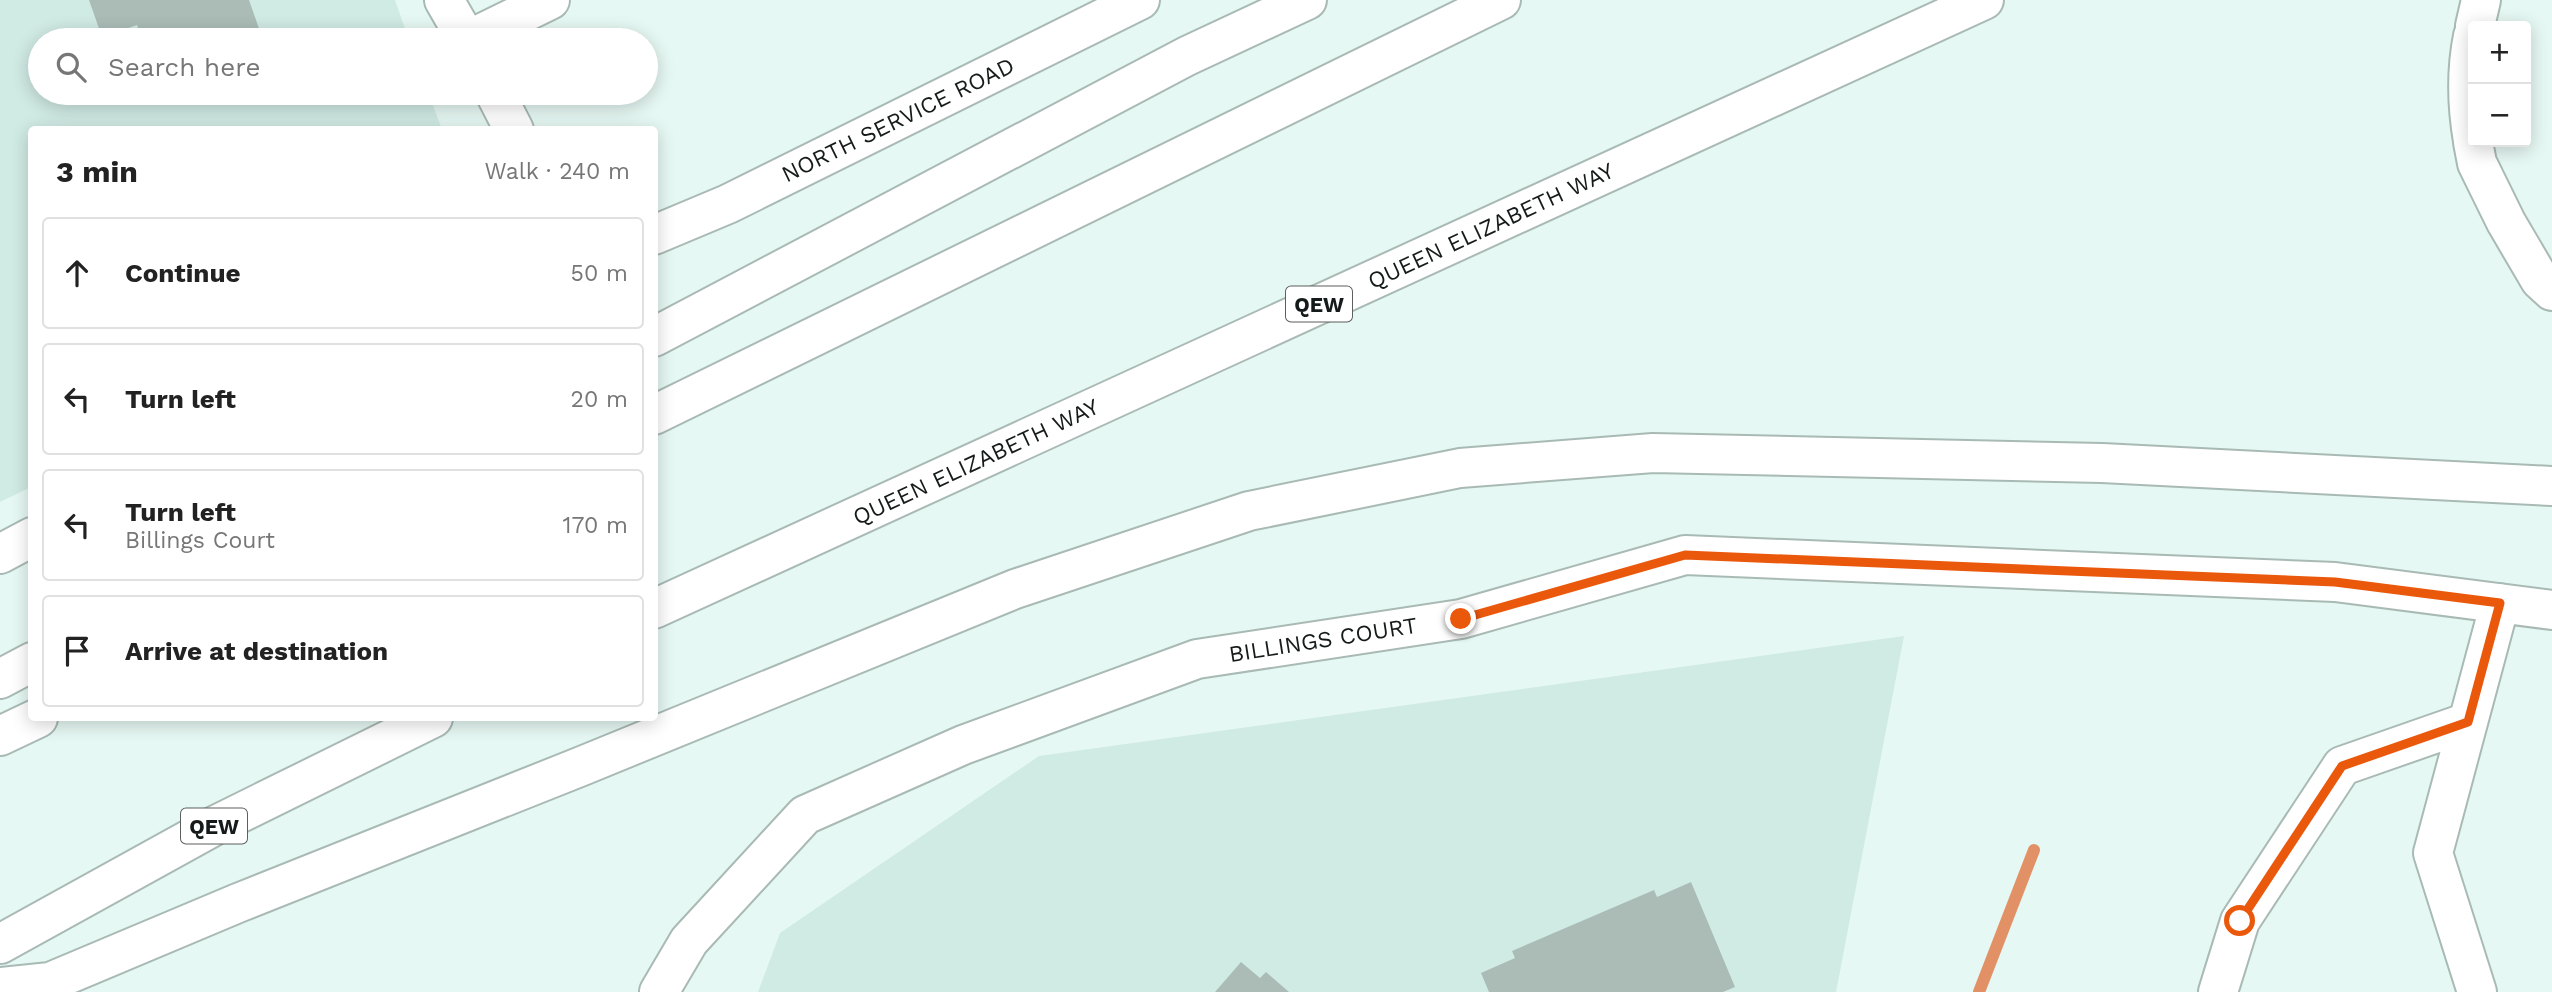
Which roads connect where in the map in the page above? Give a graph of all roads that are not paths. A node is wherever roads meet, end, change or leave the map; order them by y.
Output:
1 (444, 0) edge
2 (550, 0) edge
3 (1140, 0) edge
4 (1307, 0) edge
5 (1501, 0) edge
6 (1984, 0) edge
7 (2481, 0) edge
8 (2476, 21) edge
9 (461, 28) edge
10 (493, 28) edge
11 (2468, 84) edge
12 (501, 105) edge
13 (2468, 115) edge
14 (512, 126) edge
15 (2474, 147) edge
16 (658, 233) edge
17 (2552, 291) edge
18 (658, 335) edge
19 (658, 413) edge
20 (2552, 486) edge
21 (28, 539) edge
22 (0, 554) edge
23 (2500, 603) junction
24 (658, 607) edge
25 (2552, 610) edge
26 (28, 665) edge
27 (0, 679) edge
28 (32, 721) edge
29 (427, 721) edge
30 (2468, 722) junction
31 (0, 736) edge
32 (0, 944) edge
33 (0, 986) edge
34 (659, 992) edge
35 (2218, 992) edge
36 (2477, 992) edge

1 - 9 main road
2 - 10 main road
3 - 16 main road, NORTH SERVICE ROAD
4 - 18 main road
5 - 19 main road
6 - 24 main road, QUEEN ELIZABETH WAY / QEW
7 - 8 main road
11 - 13 main road
12 - 14 main road
15 - 17 main road
20 - 33 main road
21 - 22 main road
23 - 25 main road, BILLINGS COURT
23 - 30 main road
23 - 34 main road, BILLINGS COURT
26 - 27 main road
28 - 31 main road
29 - 32 main road, QEW
30 - 35 main road
30 - 36 main road

